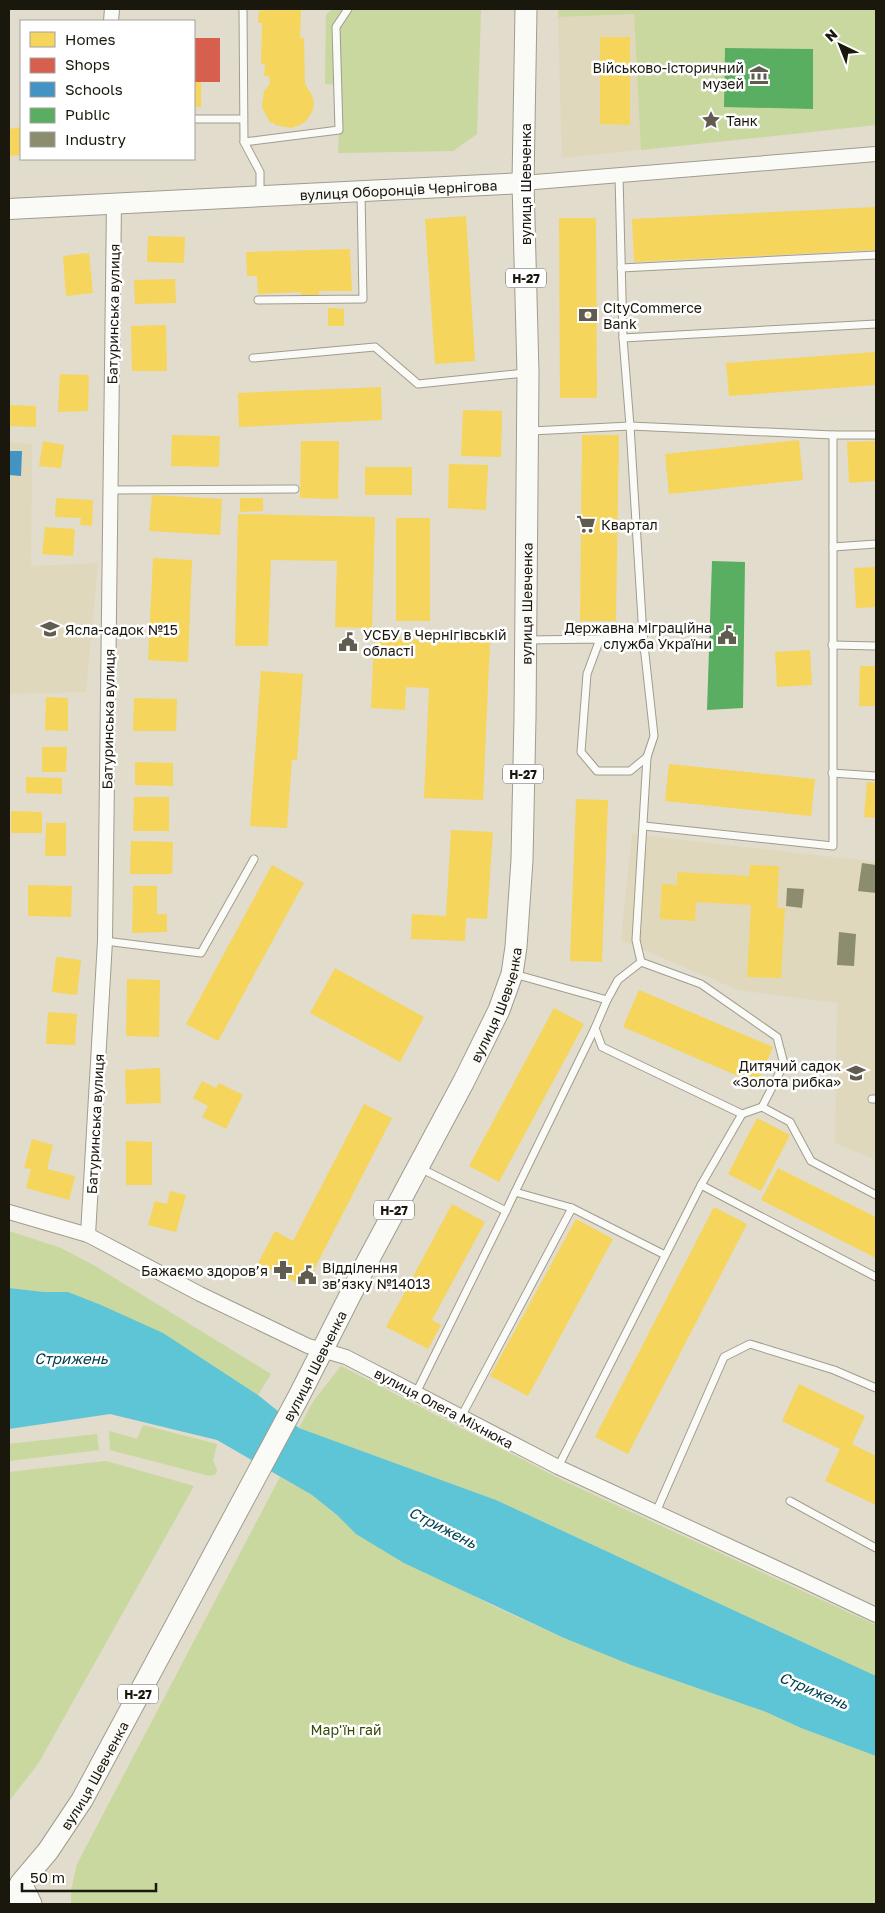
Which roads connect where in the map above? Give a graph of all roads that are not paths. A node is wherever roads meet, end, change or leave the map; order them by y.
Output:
1 (243, 9) edge
2 (348, 9) edge
3 (526, 9) edge
4 (195, 119) edge
5 (242, 119) junction
6 (244, 142) junction
7 (876, 154) edge
8 (619, 175) junction
9 (523, 183) junction
10 (361, 191) junction
11 (260, 196) junction
12 (114, 203) junction
13 (9, 209) edge
14 (876, 255) edge
15 (622, 268) junction
16 (258, 300) dead end
17 (876, 324) edge
18 (623, 338) junction
19 (253, 358) dead end
20 (528, 373) junction
21 (630, 426) junction
22 (528, 432) junction
23 (833, 435) junction
24 (876, 435) edge
25 (295, 489) dead end
26 (110, 490) junction
27 (876, 544) edge
28 (833, 547) junction
29 (643, 636) junction
30 (600, 639) junction
31 (526, 640) junction
32 (832, 645) junction
33 (876, 646) edge
34 (646, 757) junction
35 (832, 773) junction
36 (876, 776) edge
37 (644, 826) junction
38 (254, 858) dead end
39 (105, 941) junction
40 (641, 962) junction
41 (512, 974) junction
42 (608, 1000) junction
43 (595, 1028) junction
44 (762, 1107) junction
45 (742, 1114) junction
46 (418, 1167) junction
47 (701, 1185) junction
48 (515, 1192) junction
49 (876, 1196) edge
50 (572, 1208) junction
51 (506, 1211) junction
52 (9, 1212) edge
53 (88, 1235) junction
54 (665, 1255) junction
55 (876, 1277) edge
56 (322, 1350) junction
57 (876, 1388) edge
58 (416, 1394) junction
59 (461, 1417) junction
60 (558, 1468) junction
61 (790, 1501) dead end
62 (656, 1512) junction
63 (876, 1548) edge
64 (876, 1615) edge
65 (15, 1888) edge
66 (9, 1900) edge
67 (31, 1904) edge

1 - 5 lane
2 - 6 lane
3 - 9 main road, вулиця Шевченка / Н-27
4 - 5 lane
5 - 6 lane
6 - 11 lane
7 - 8 street, вулиця Оборонців Чернігова
8 - 9 street, вулиця Оборонців Чернігова
8 - 15 lane
9 - 10 main road, вулиця Оборонців Чернігова
9 - 20 main road, вулиця Шевченка / Н-27
10 - 11 main road, вулиця Оборонців Чернігова
10 - 16 lane
11 - 12 main road, вулиця Оборонців Чернігова
12 - 13 main road, вулиця Оборонців Чернігова
12 - 26 street, Батуринська вулиця
14 - 15 lane
15 - 18 lane
17 - 18 lane
18 - 21 lane
19 - 20 lane
20 - 22 main road, вулиця Шевченка / Н-27
21 - 22 lane
21 - 23 lane
21 - 29 lane
22 - 31 main road, вулиця Шевченка / Н-27
23 - 24 lane
23 - 28 lane
25 - 26 lane
26 - 39 street, Батуринська вулиця
27 - 28 lane
28 - 32 lane
29 - 30 lane
29 - 34 lane
30 - 31 lane
30 - 34 lane
31 - 41 main road, вулиця Шевченка / Н-27
32 - 33 lane
32 - 35 lane
34 - 37 lane
35 - 36 lane
35 - 37 lane
37 - 40 lane
38 - 39 lane
39 - 53 street, Батуринська вулиця
40 - 42 lane
40 - 44 lane
41 - 42 lane
41 - 46 main road, вулиця Шевченка / Н-27
42 - 43 lane
43 - 45 lane
43 - 48 lane
44 - 45 lane
44 - 49 lane
45 - 47 lane
46 - 51 lane
46 - 56 main road, вулиця Шевченка / Н-27
47 - 54 lane
47 - 55 lane
48 - 50 lane
48 - 51 lane
50 - 54 lane
50 - 59 lane
51 - 58 lane
52 - 53 street, вулиця Олега Міхнюка
53 - 56 street, вулиця Олега Міхнюка
54 - 60 lane
56 - 58 street, вулиця Олега Міхнюка
56 - 65 main road, вулиця Шевченка / Н-27
57 - 62 lane
58 - 59 street, вулиця Олега Міхнюка
59 - 60 street, вулиця Олега Міхнюка
60 - 62 street, вулиця Олега Міхнюка
61 - 63 lane
62 - 64 street, вулиця Олега Міхнюка
65 - 66 main road, Н-27
65 - 67 main road

